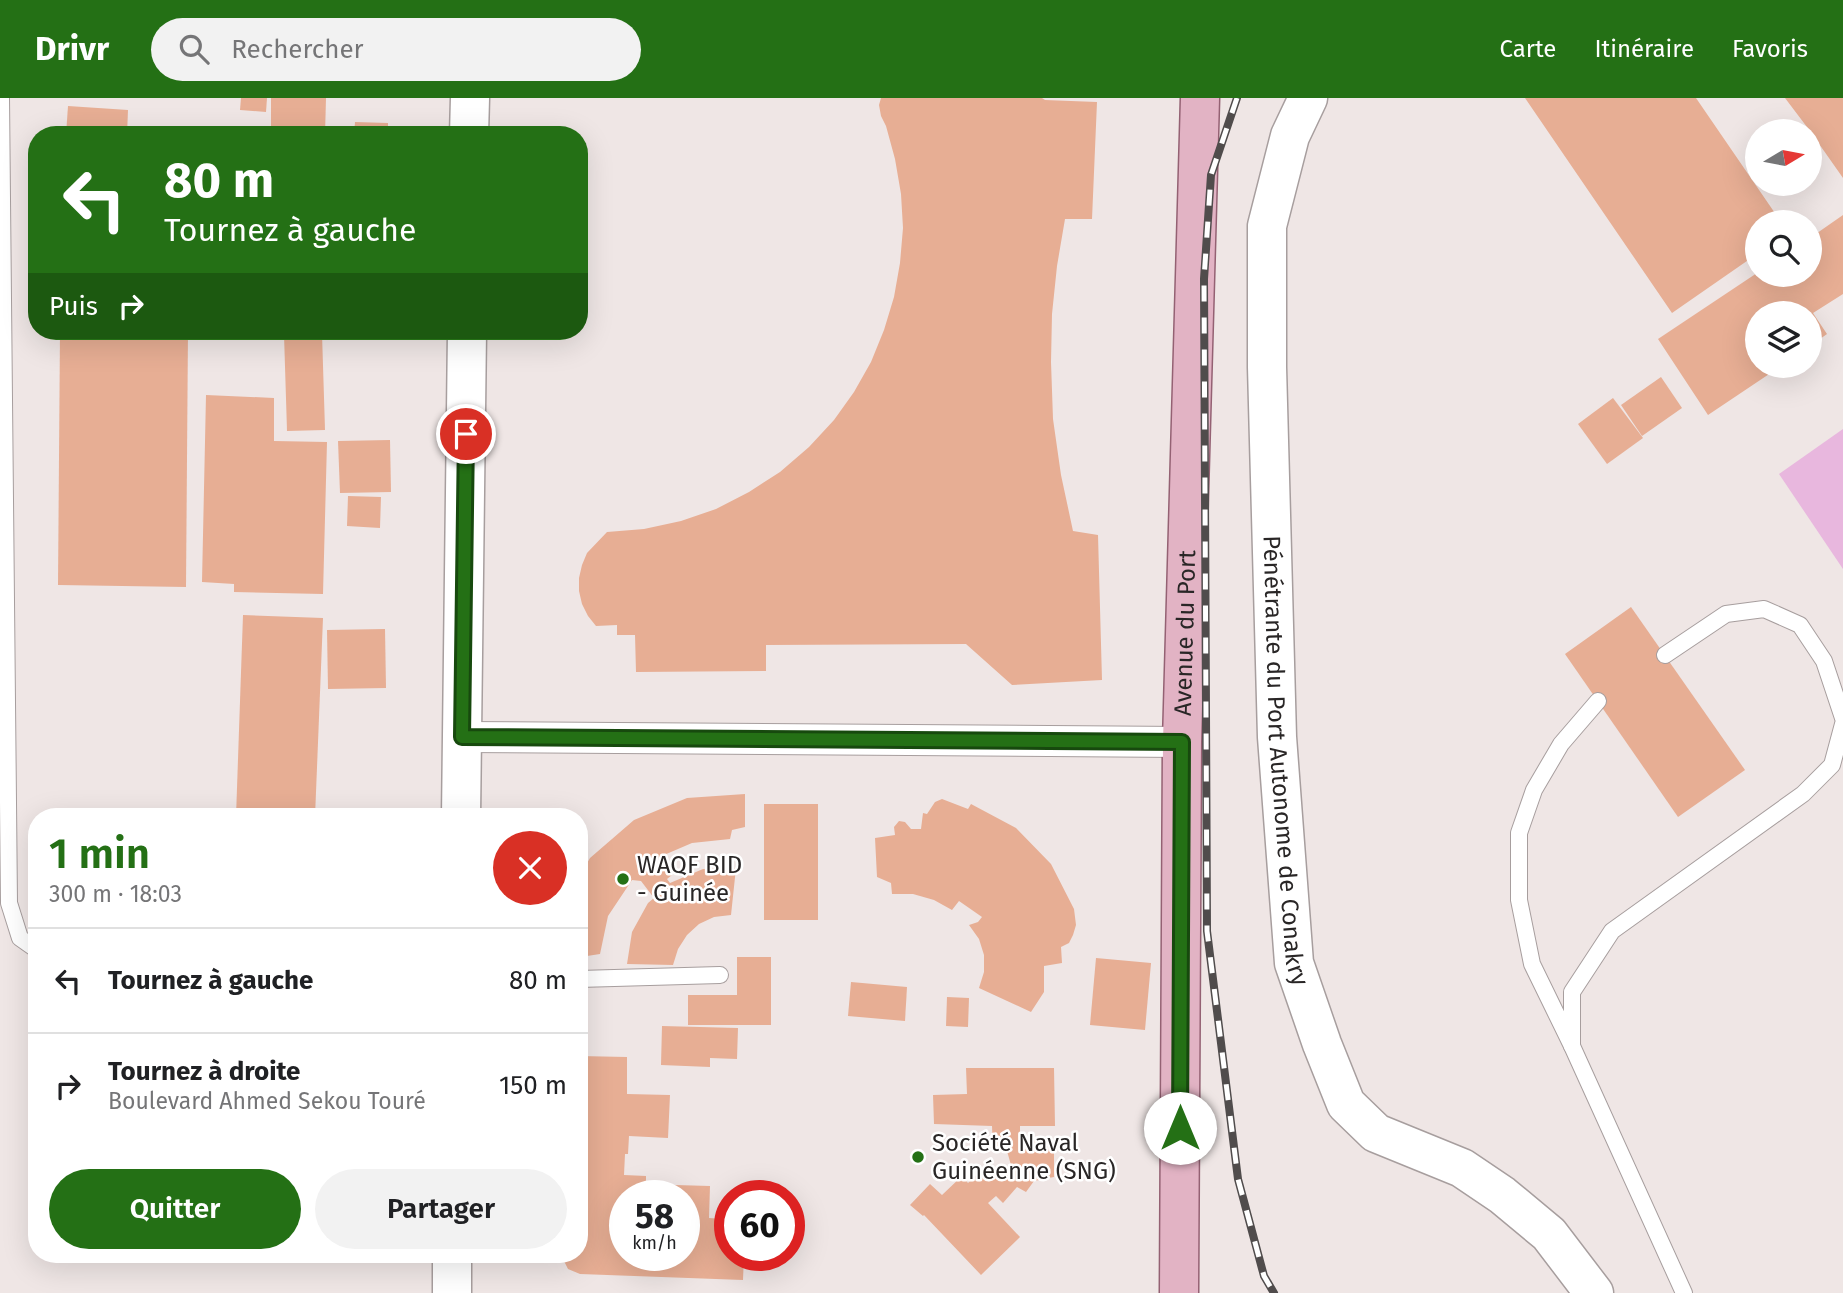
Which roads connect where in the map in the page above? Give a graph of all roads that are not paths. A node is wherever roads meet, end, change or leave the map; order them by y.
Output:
1 (1, 98) edge
2 (470, 98) edge
3 (1200, 98) edge
4 (1308, 98) edge
5 (469, 126) edge
6 (467, 340) edge
7 (1665, 655) dead end
8 (1598, 701) dead end
9 (1843, 718) edge
10 (1843, 724) edge
11 (462, 737) junction
12 (1182, 742) junction
13 (461, 808) edge
14 (28, 944) edge
15 (720, 975) dead end
16 (588, 979) edge
17 (1572, 1046) junction
18 (452, 1263) edge
19 (452, 1293) edge
20 (1179, 1293) edge
21 (1594, 1293) edge
22 (1684, 1293) edge

1 - 14 lane
2 - 5 street
3 - 12 main road, Avenue du Port
4 - 21 street, Pénétrante du Port Autonome de Conakry
6 - 11 street
7 - 9 lane
8 - 17 lane
10 - 17 lane
11 - 12 street
11 - 13 street
12 - 20 main road, Avenue du Port
15 - 16 lane
17 - 22 lane
18 - 19 street

